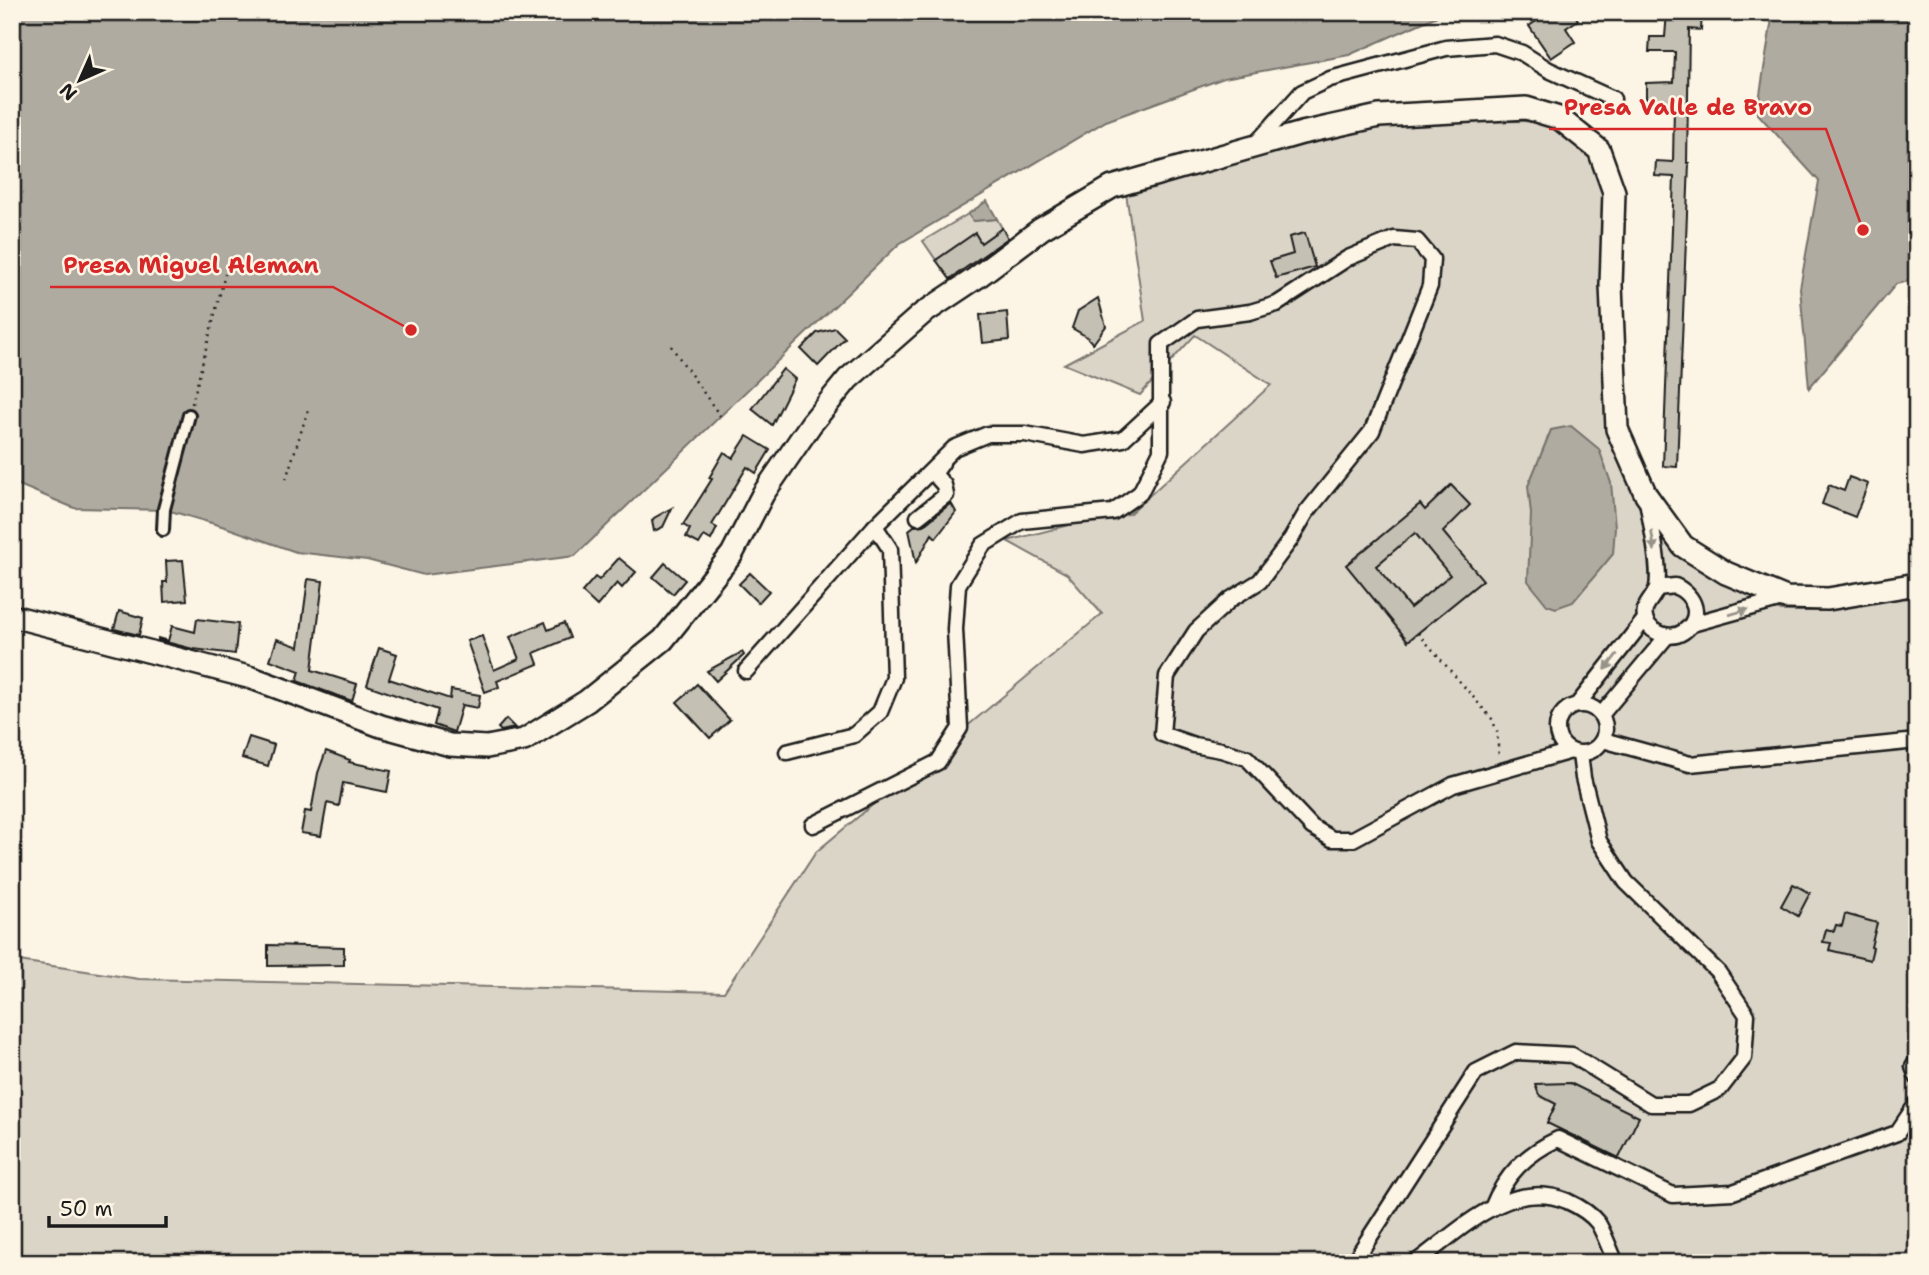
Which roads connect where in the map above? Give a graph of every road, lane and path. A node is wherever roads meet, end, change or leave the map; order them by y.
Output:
1 (1613, 99) dead end
2 (1251, 149) junction
3 (225, 274) dead end
4 (671, 346) dead end
5 (1163, 402) junction
6 (309, 407) dead end
7 (189, 415) joint
8 (720, 416) dead end
9 (954, 448) junction
10 (286, 479) dead end
11 (1646, 495) junction
12 (918, 517) dead end
13 (875, 526) junction
14 (163, 530) dead end
15 (1917, 584) edge
16 (1657, 588) junction
17 (1786, 598) junction
18 (12, 616) edge
19 (1645, 619) junction
20 (1692, 624) junction
21 (1418, 633) dead end
22 (1667, 636) junction
23 (746, 671) dead end
24 (1577, 704) junction
25 (1601, 715) junction
26 (1603, 740) junction
27 (1917, 741) edge
28 (788, 752) dead end
29 (1576, 752) junction
30 (1500, 772) junction
31 (813, 825) dead end
32 (1917, 1061) edge
33 (1917, 1077) edge
34 (1917, 1103) edge
35 (1492, 1208) junction
36 (1353, 1263) edge
37 (1415, 1263) edge
38 (1616, 1263) edge

1 - 2 street
2 - 11 main road
2 - 18 main road
3 - 7 path
4 - 8 path
5 - 9 street
5 - 30 street
5 - 31 street
6 - 10 path
7 - 14 street
9 - 12 street
9 - 13 street
11 -> 16 street
11 - 17 main road
13 - 23 street
13 - 28 street
15 - 17 main road
16 - 19 street
16 - 20 street
20 -> 17 street
19 - 22 street
19 -> 24 street
20 - 22 street
21 - 30 path
22 - 25 street
24 - 25 street
24 - 29 street
25 - 26 street
26 - 27 street
26 - 29 street
29 - 30 street
29 - 36 street
32 - 33 street
34 - 35 street
35 - 37 street
35 - 38 street

